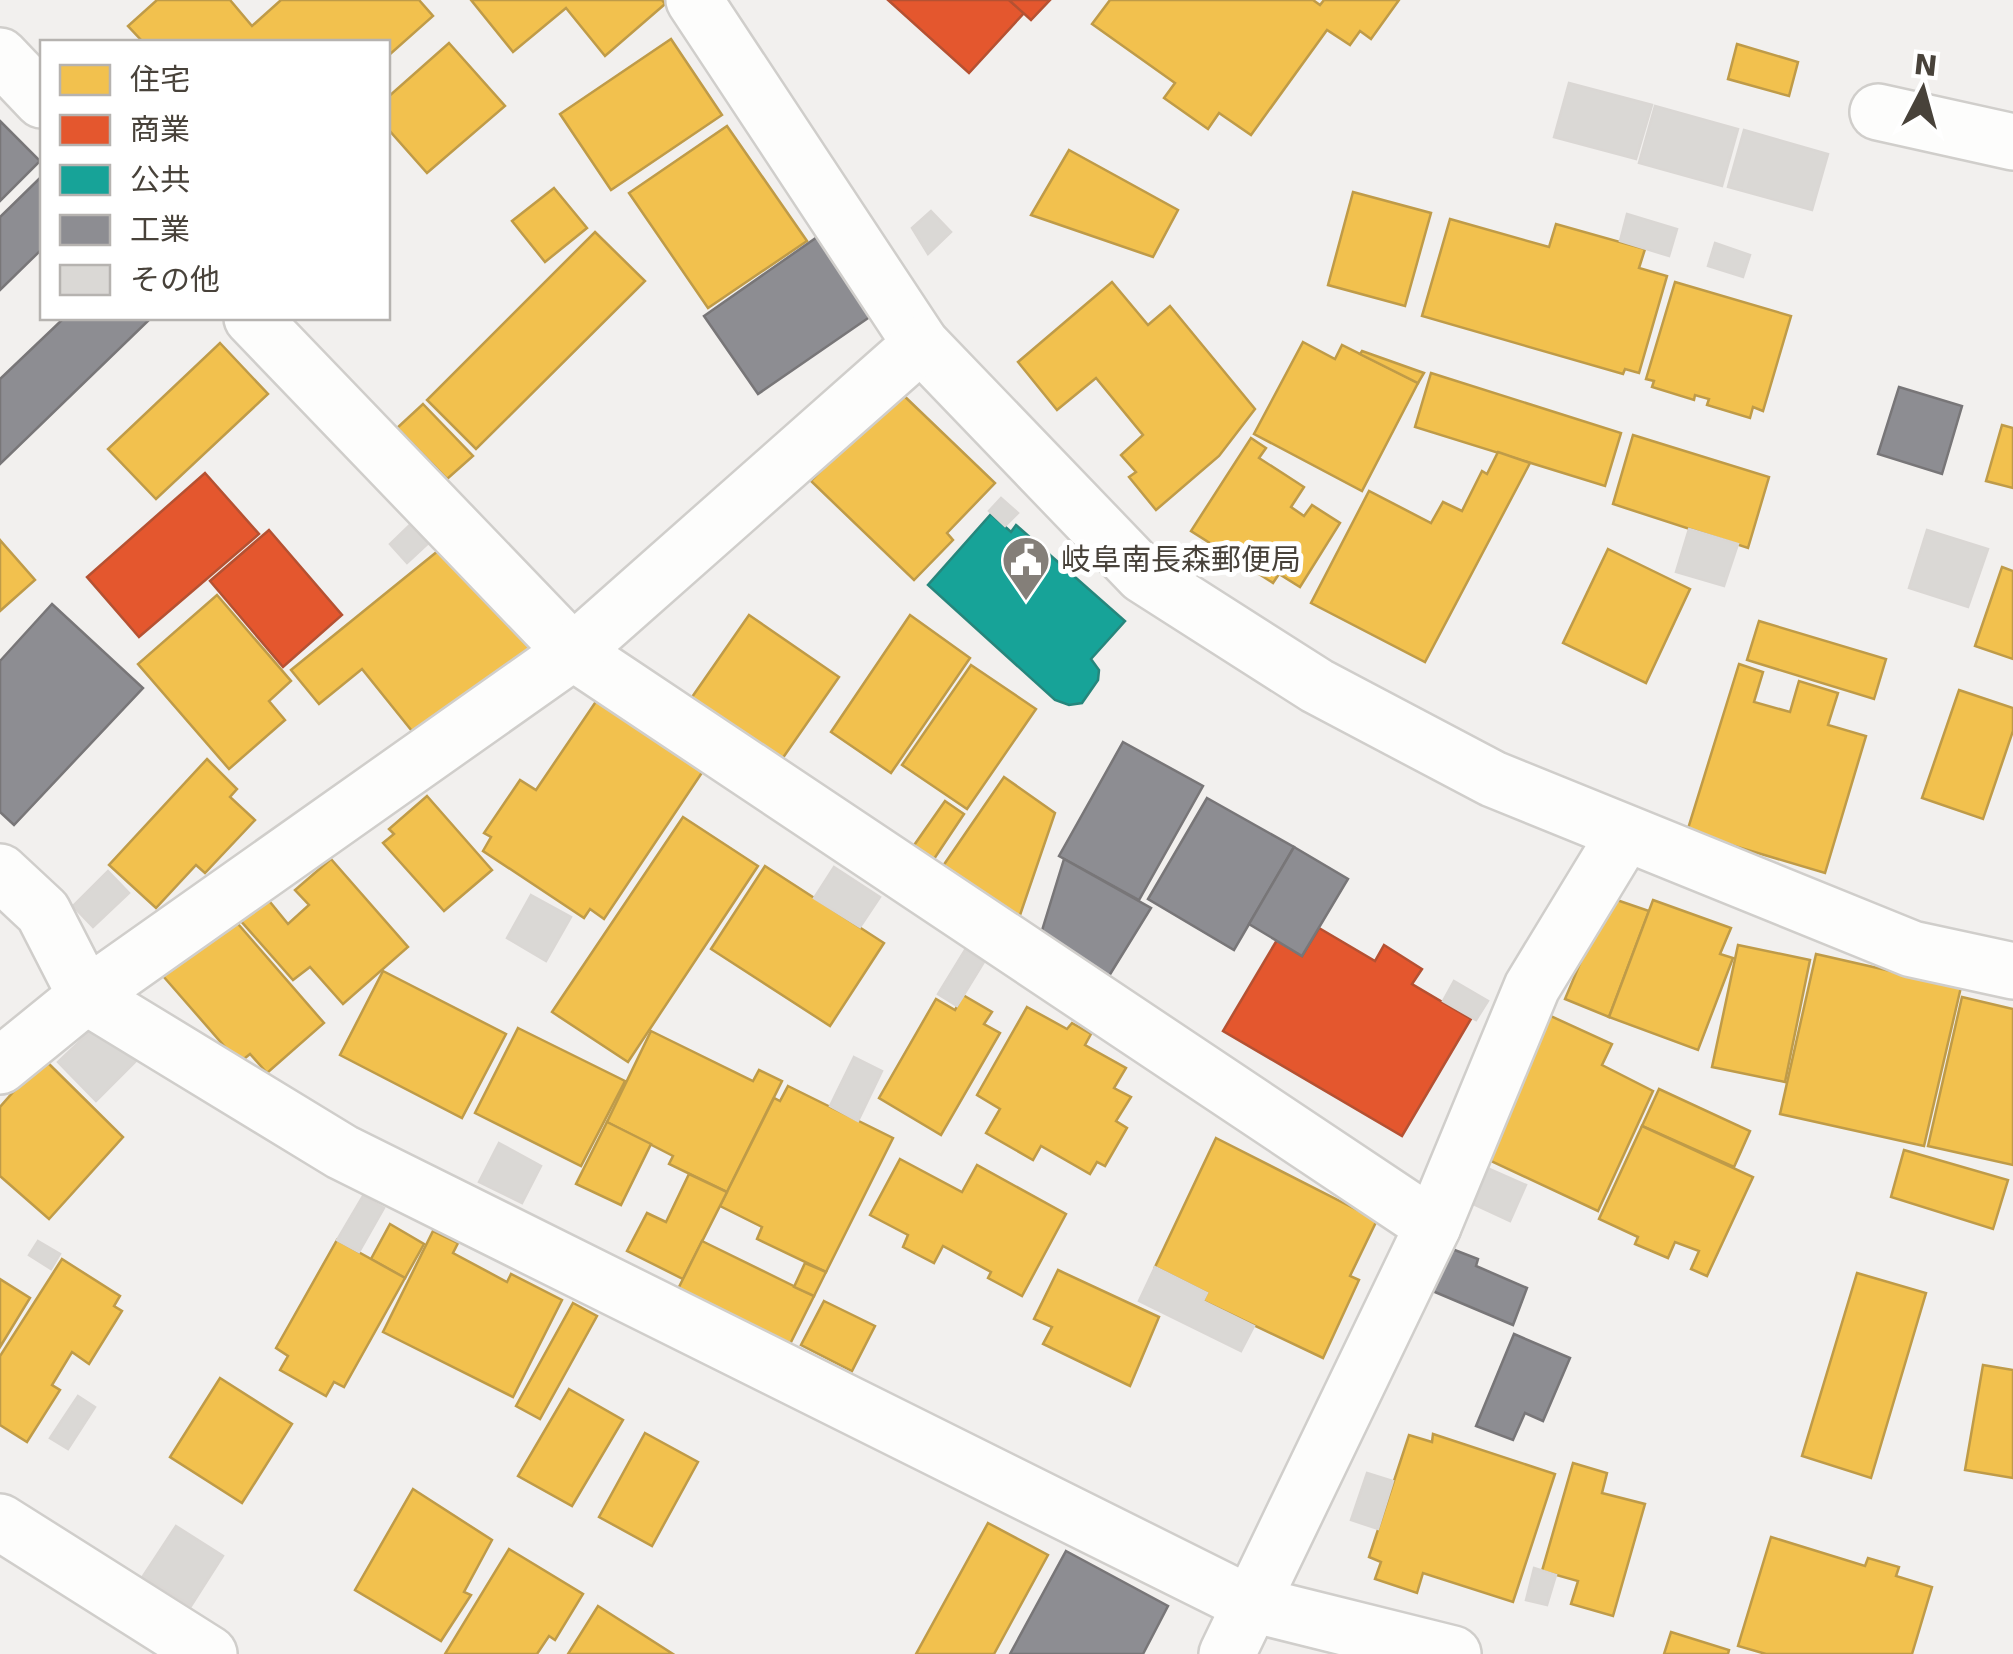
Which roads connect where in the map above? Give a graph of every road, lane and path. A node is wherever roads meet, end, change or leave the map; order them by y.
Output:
1 (694, 0) edge
2 (0, 56) edge
3 (40, 98) edge
4 (1878, 112) dead end
5 (2013, 142) edge
6 (254, 320) edge
7 (921, 344) junction
8 (573, 652) junction
9 (1625, 834) junction
10 (0, 872) edge
11 (2013, 971) edge
12 (86, 996) junction
13 (0, 1066) edge
14 (1433, 1226) junction
15 (0, 1522) edge
16 (1248, 1603) junction
17 (209, 1654) edge
18 (1227, 1654) edge
19 (1453, 1654) edge

1 - 7 street
2 - 3 street
4 - 5 street
6 - 8 street
7 - 8 street
7 - 9 street
8 - 12 street
8 - 14 street
9 - 11 street
9 - 14 street
10 - 12 street
12 - 13 street
12 - 16 street
14 - 16 street
15 - 17 street
16 - 18 street
16 - 19 street

